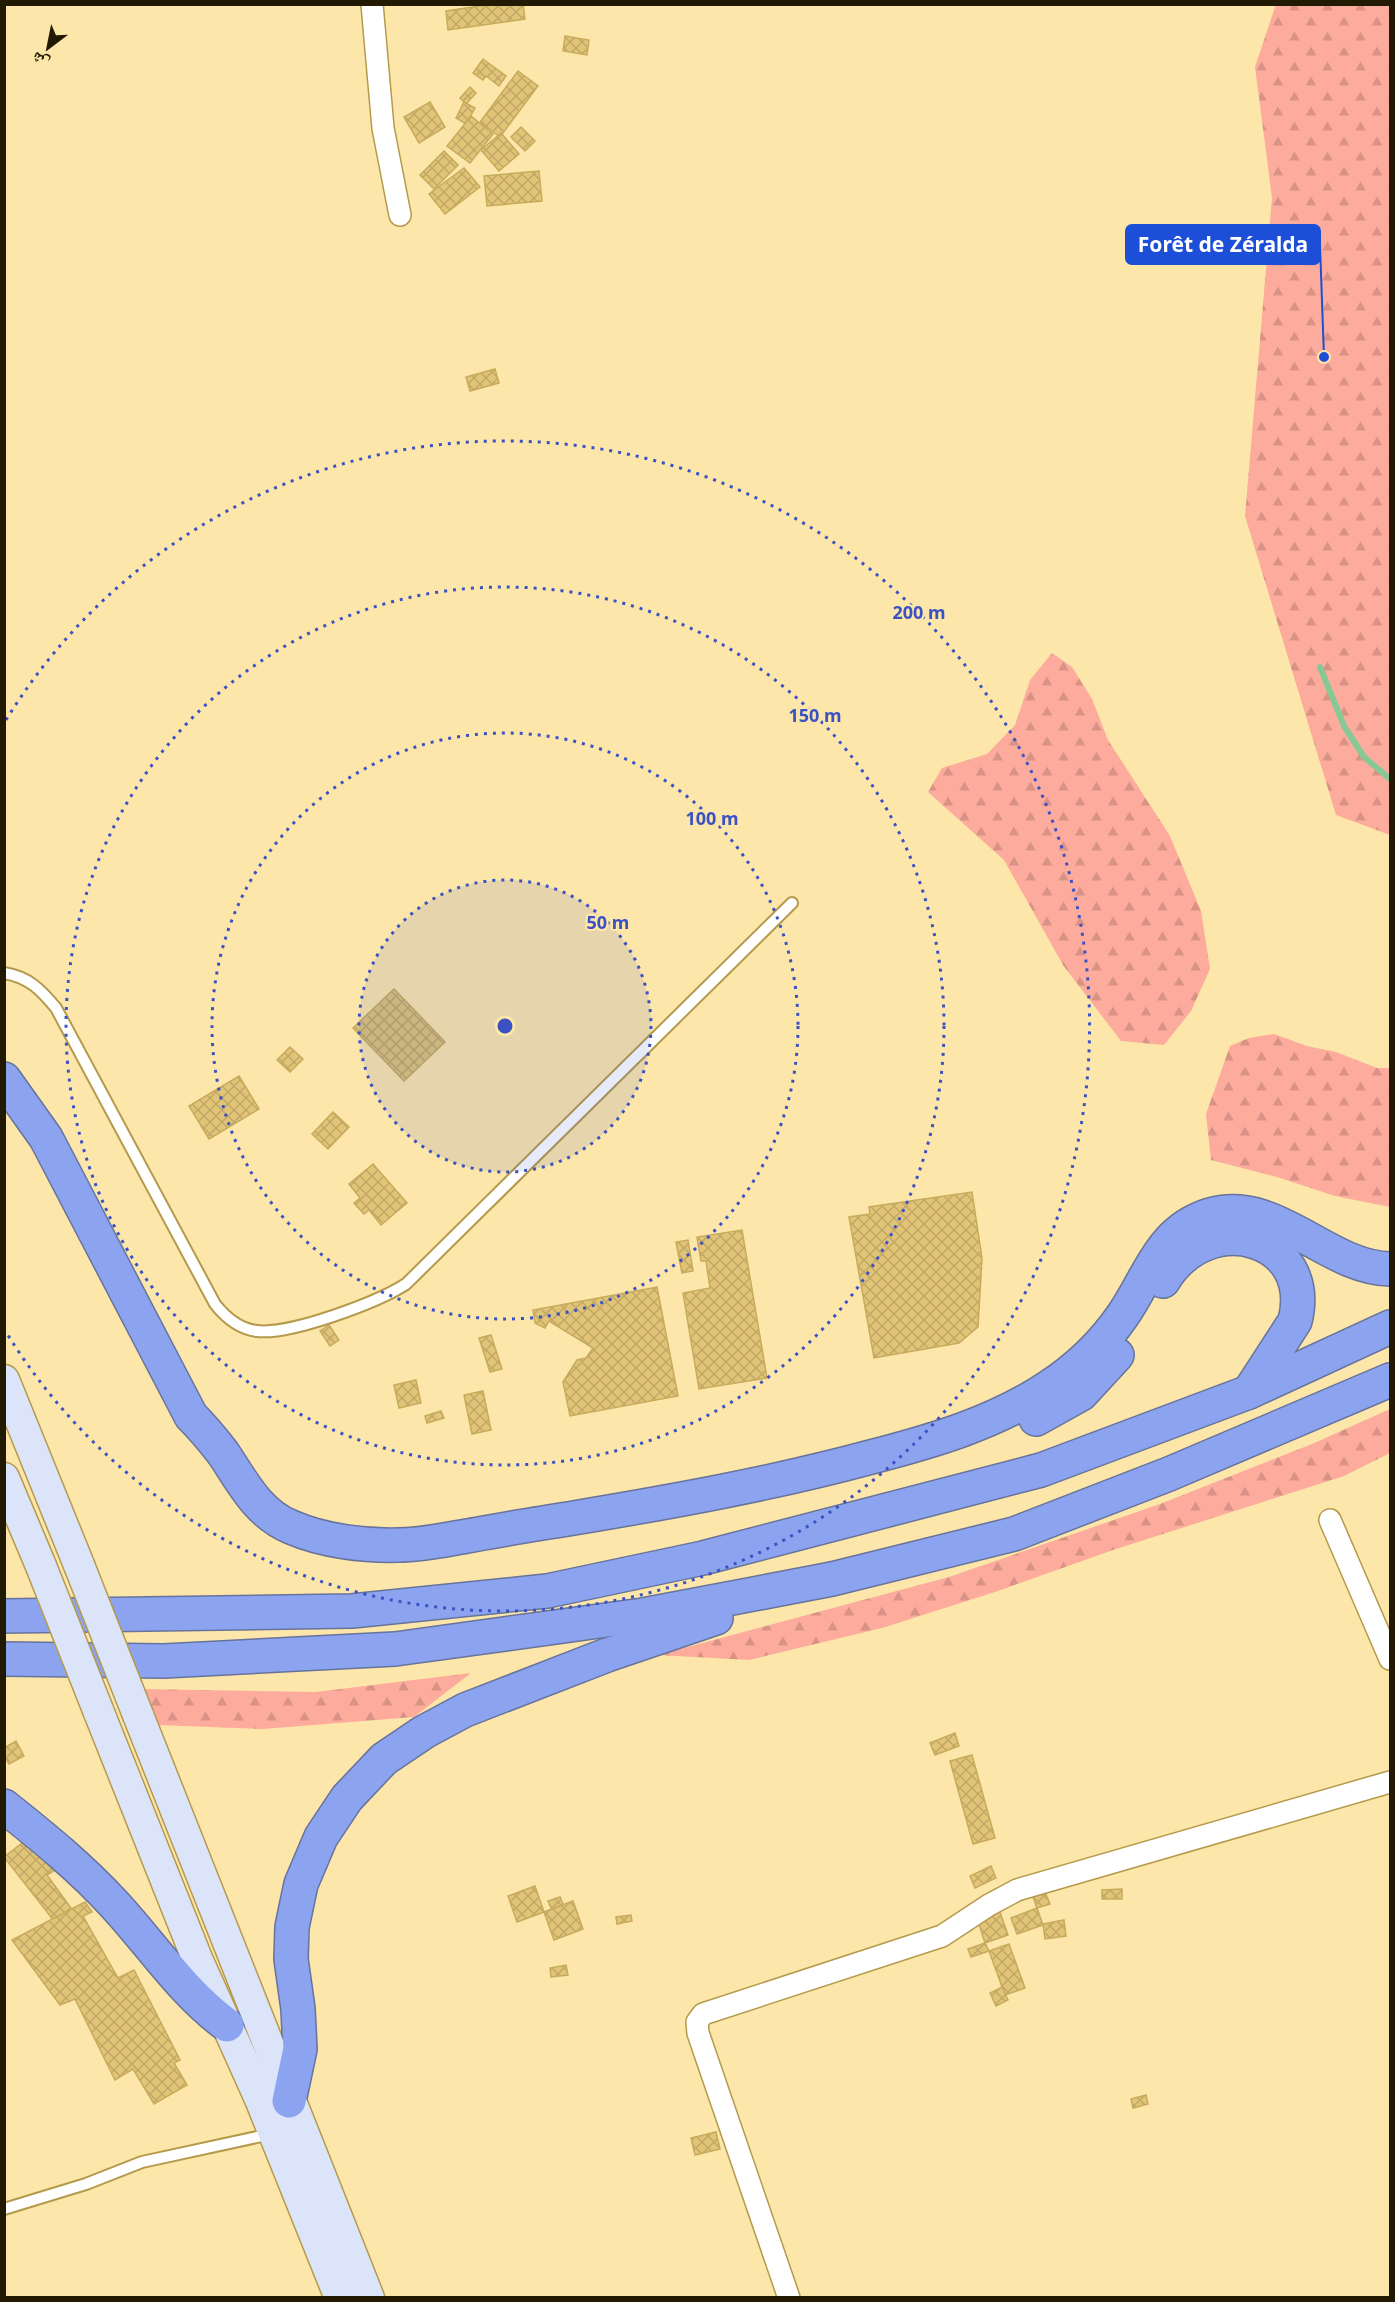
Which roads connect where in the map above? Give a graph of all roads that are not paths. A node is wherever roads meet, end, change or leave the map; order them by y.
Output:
1 (372, 4) edge
2 (400, 215) dead end
3 (792, 903) dead end
4 (4, 974) edge
5 (4, 1079) edge
6 (4, 1121) edge
7 (46, 1138) junction
8 (1390, 1269) edge
9 (1390, 1327) edge
10 (4, 1380) edge
11 (1390, 1380) edge
12 (1249, 1392) junction
13 (191, 1416) junction
14 (4, 1478) edge
15 (1330, 1520) dead end
16 (832, 1579) junction
17 (4, 1604) edge
18 (4, 1616) edge
19 (45, 1616) junction
20 (4, 1659) edge
21 (1390, 1659) edge
22 (1390, 1782) edge
23 (4, 1806) edge
24 (227, 2025) junction
25 (290, 2101) junction
26 (274, 2133) junction
27 (4, 2209) edge
28 (340, 2298) edge
29 (369, 2298) edge
30 (789, 2298) edge

1 - 2 street
3 - 4 lane
5 - 7 highway
6 - 7 highway
7 - 13 highway
8 - 13 highway
9 - 12 highway
10 - 25 main road, bridge
11 - 16 highway
12 - 13 highway
12 - 19 highway
14 - 24 main road, bridge
15 - 21 street
16 - 20 highway
16 - 25 highway
17 - 19 highway
18 - 19 highway
22 - 30 street
23 - 24 highway
24 - 26 main road
25 - 29 main road
26 - 27 lane
26 - 28 main road

